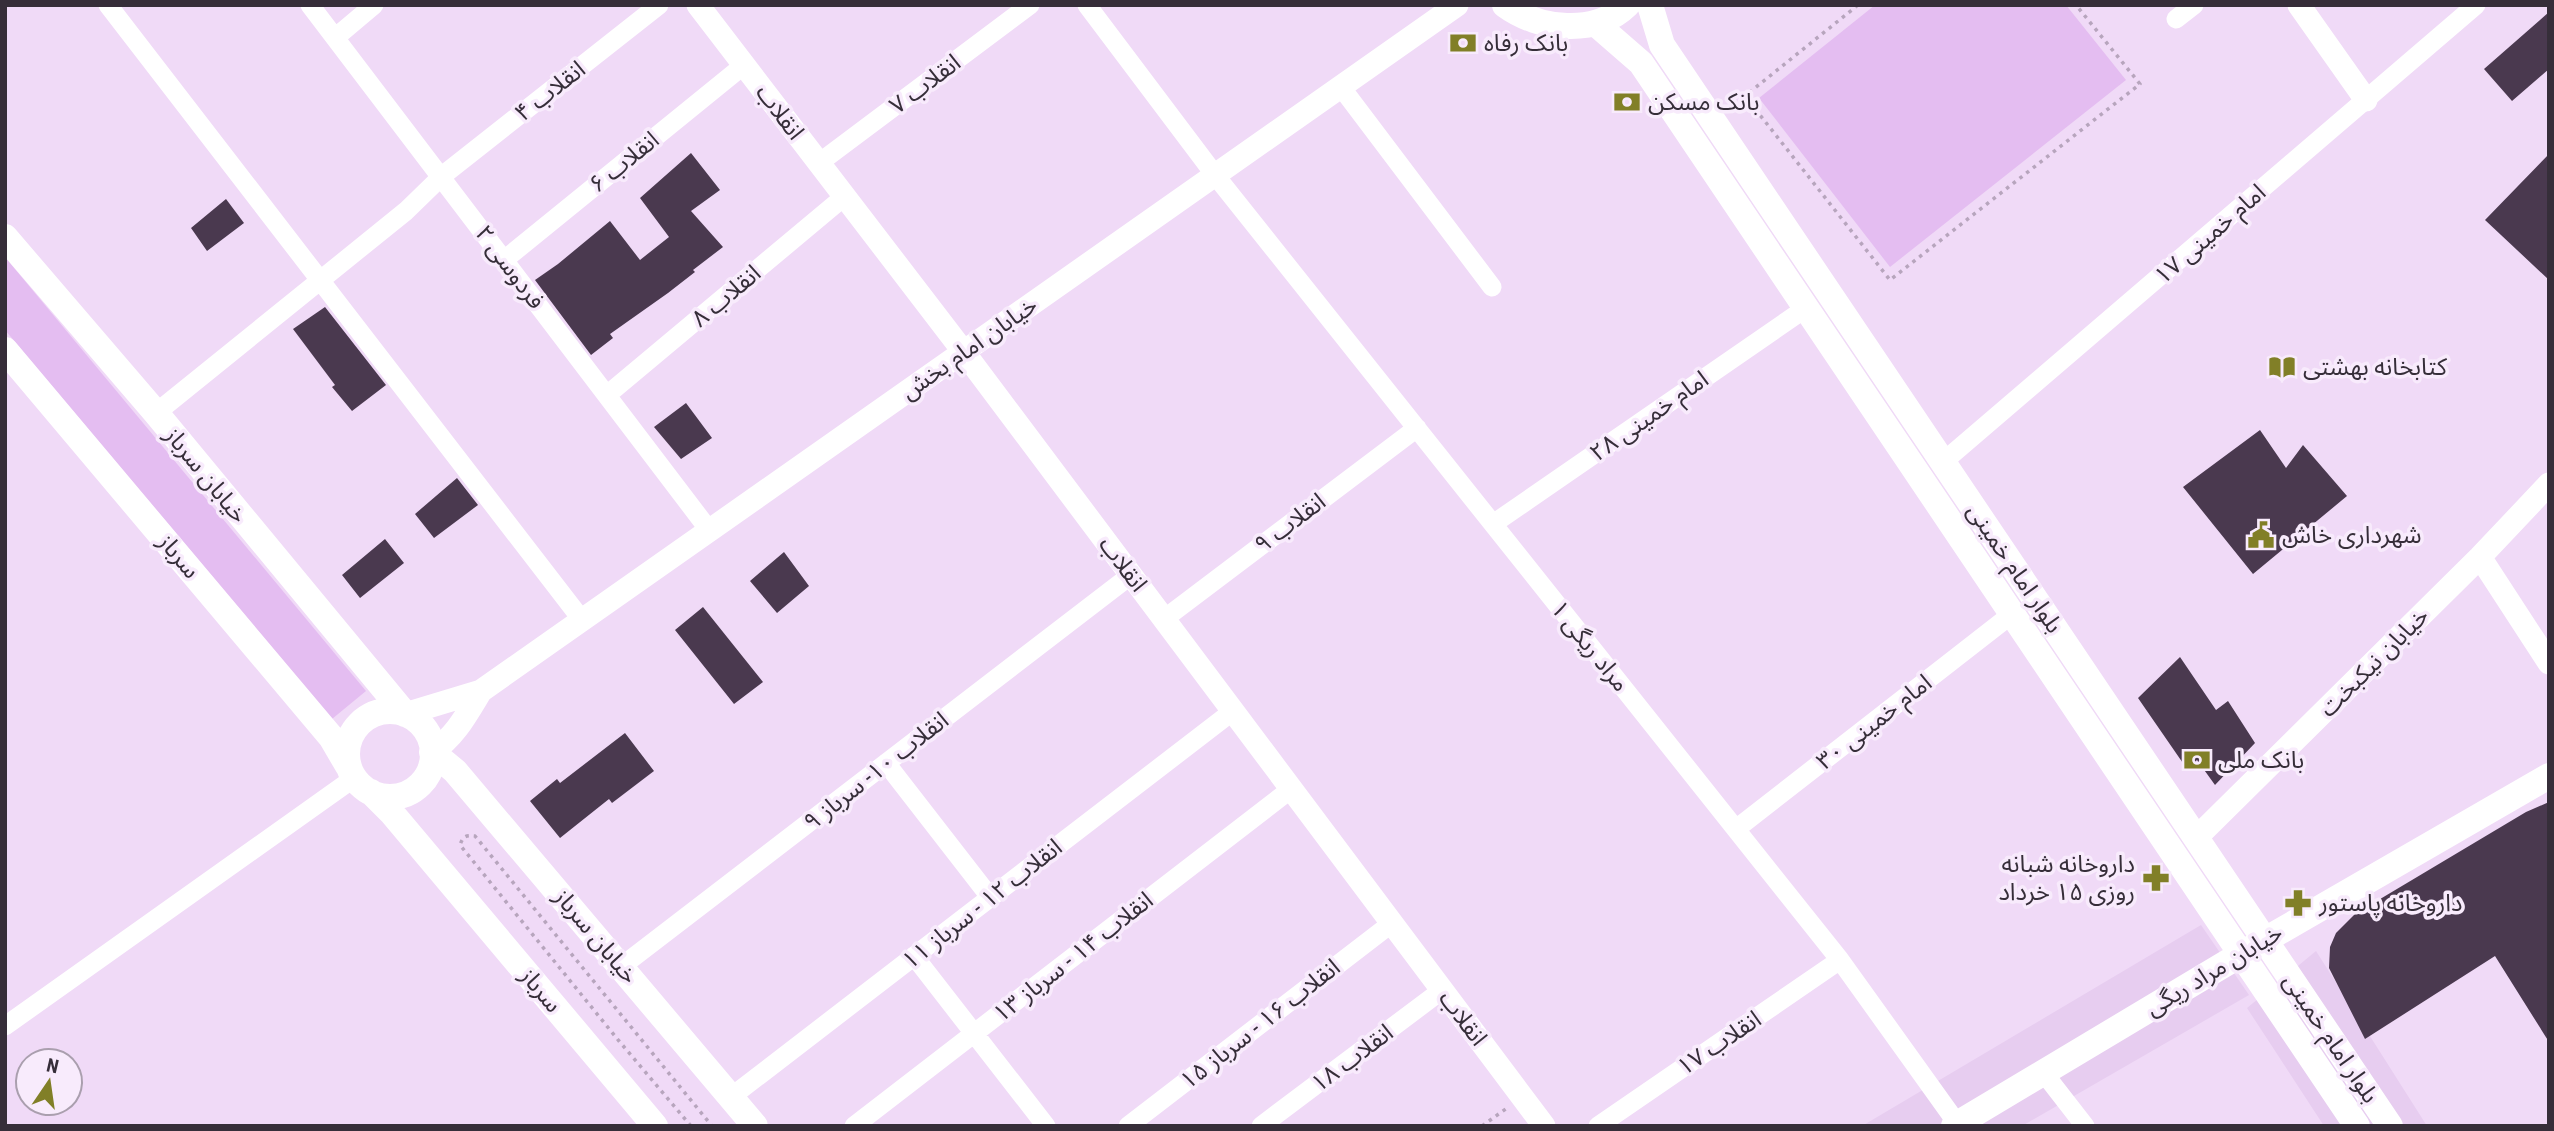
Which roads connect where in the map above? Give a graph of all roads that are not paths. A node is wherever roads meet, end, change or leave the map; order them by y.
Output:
1 (108, 5) edge
2 (310, 5) edge
3 (373, 5) edge
4 (659, 5) edge
5 (698, 5) edge
6 (1030, 5) edge
7 (1087, 5) edge
8 (1457, 5) edge
9 (1505, 5) edge
10 (1627, 5) edge
11 (1650, 5) edge
12 (2194, 5) edge
13 (2299, 5) edge
14 (2476, 5) edge
15 (2176, 19) dead end
16 (1595, 23) junction
17 (336, 37) junction
18 (744, 65) junction
19 (1341, 87) junction
20 (2366, 100) junction
21 (819, 163) junction
22 (1215, 175) junction
23 (442, 176) junction
24 (845, 196) junction
25 (5, 237) edge
26 (504, 260) junction
27 (320, 281) junction
28 (1492, 287) dead end
29 (1806, 308) junction
30 (5, 350) edge
31 (963, 351) junction
32 (607, 395) junction
33 (156, 413) junction
34 (1417, 428) junction
35 (1943, 463) junction
36 (2549, 484) edge
37 (1493, 524) junction
38 (709, 530) junction
39 (2480, 557) junction
40 (1131, 575) junction
41 (2012, 614) junction
42 (1164, 619) junction
43 (582, 620) junction
44 (2549, 663) edge
45 (481, 691) junction
46 (1233, 710) junction
47 (405, 714) junction
48 (432, 752) junction
49 (886, 763) junction
50 (2549, 776) edge
51 (358, 778) junction
52 (1292, 789) junction
53 (1736, 829) junction
54 (2196, 838) junction
55 (990, 897) junction
56 (1392, 923) junction
57 (2265, 940) junction
58 (2241, 954) junction
59 (914, 956) junction
60 (1840, 960) junction
61 (622, 966) junction
62 (1443, 990) junction
63 (5, 1026) edge
64 (974, 1033) junction
65 (2043, 1072) junction
66 (731, 1097) junction
67 (1957, 1125) edge
68 (655, 1126) edge
69 (755, 1126) edge
70 (854, 1126) edge
71 (1045, 1126) edge
72 (1128, 1126) edge
73 (1261, 1126) edge
74 (1544, 1126) edge
75 (1598, 1126) edge
76 (2085, 1126) edge
77 (2357, 1126) edge
78 (2390, 1126) edge

1 - 27 street
2 - 17 street, فردوسی ۲
3 - 17 street
4 - 23 street, انقلاب ۴
5 - 18 street, انقلاب
6 - 21 street, انقلاب ۷
7 - 22 street, مراد ریگی ۱
8 - 19 street, خیابان امام بخش
9 - 16 main road
10 - 16 main road
11 - 35 main road, بلوار امام خمینی
12 - 15 street
13 - 20 street
14 - 20 street, امام خمینی ۱۷
16 - 29 main road, بلوار امام خمینی
17 - 23 street, فردوسی ۲
18 - 21 street, انقلاب
18 - 26 street, انقلاب ۶
19 - 22 street, خیابان امام بخش
19 - 28 street
20 - 35 street, امام خمینی ۱۷
21 - 24 street, انقلاب
22 - 31 street, خیابان امام بخش
22 - 34 street, مراد ریگی ۱
23 - 26 street, فردوسی ۲
23 - 27 street, انقلاب ۴
24 - 31 street, انقلاب
24 - 32 street, انقلاب ۸
25 - 33 main road, خیابان سرباز
26 - 32 street, فردوسی ۲
27 - 33 street, انقلاب ۴
27 - 43 street
29 - 37 street, امام خمینی ۲۸
29 - 41 main road, بلوار امام خمینی
30 - 51 main road, سرباز
31 - 38 street, خیابان امام بخش
31 - 40 street, انقلاب
32 - 38 street, فردوسی ۲
33 - 47 main road, خیابان سرباز
34 - 37 street, مراد ریگی ۱
34 - 42 street, انقلاب ۹
35 - 54 main road, بلوار امام خمینی
36 - 39 street, خیابان نیکبخت
37 - 53 street, مراد ریگی ۱
38 - 43 street, خیابان امام بخش
39 - 44 street
39 - 54 street, خیابان نیکبخت
40 - 42 street, انقلاب
40 - 49 street, انقلاب ۱۰- سرباز ۹
41 - 53 street, امام خمینی ۳۰
41 - 58 main road, بلوار امام خمینی
42 - 46 street, انقلاب
43 - 45 street, خیابان امام بخش
45 - 47 street
45 - 48 street
46 - 52 street, انقلاب
46 - 55 street, انقلاب ۱۲ - سرباز ۱۱
47 - 48 main road
47 - 51 main road
48 - 51 main road
48 - 61 main road, خیابان سرباز
49 - 55 street
49 - 61 street, انقلاب ۱۰- سرباز ۹
50 - 57 main road, خیابان مراد ریگی
51 - 63 street
51 - 68 main road, سرباز
52 - 56 street, انقلاب
52 - 64 street, انقلاب ۱۴ - سرباز ۱۳
53 - 60 street, مراد ریگی ۱
54 - 57 main road, بلوار امام خمینی
55 - 59 street, انقلاب ۱۲ - سرباز ۱۱
56 - 62 street, انقلاب
56 - 72 street, انقلاب ۱۶ - سرباز ۱۵
57 - 58 main road, خیابان مراد ریگی
57 - 78 main road, بلوار امام خمینی
58 - 65 main road, خیابان مراد ریگی
58 - 77 main road, بلوار امام خمینی
59 - 64 street
59 - 66 street, انقلاب ۱۲ - سرباز ۱۱
60 - 67 street, مراد ریگی ۱
60 - 75 street, انقلاب ۱۷
61 - 66 main road, خیابان سرباز
62 - 73 street, انقلاب ۱۸
62 - 74 street, انقلاب
64 - 70 street, انقلاب ۱۴ - سرباز ۱۳
64 - 71 street
65 - 67 main road, خیابان مراد ریگی
65 - 76 street
66 - 69 main road, خیابان سرباز

